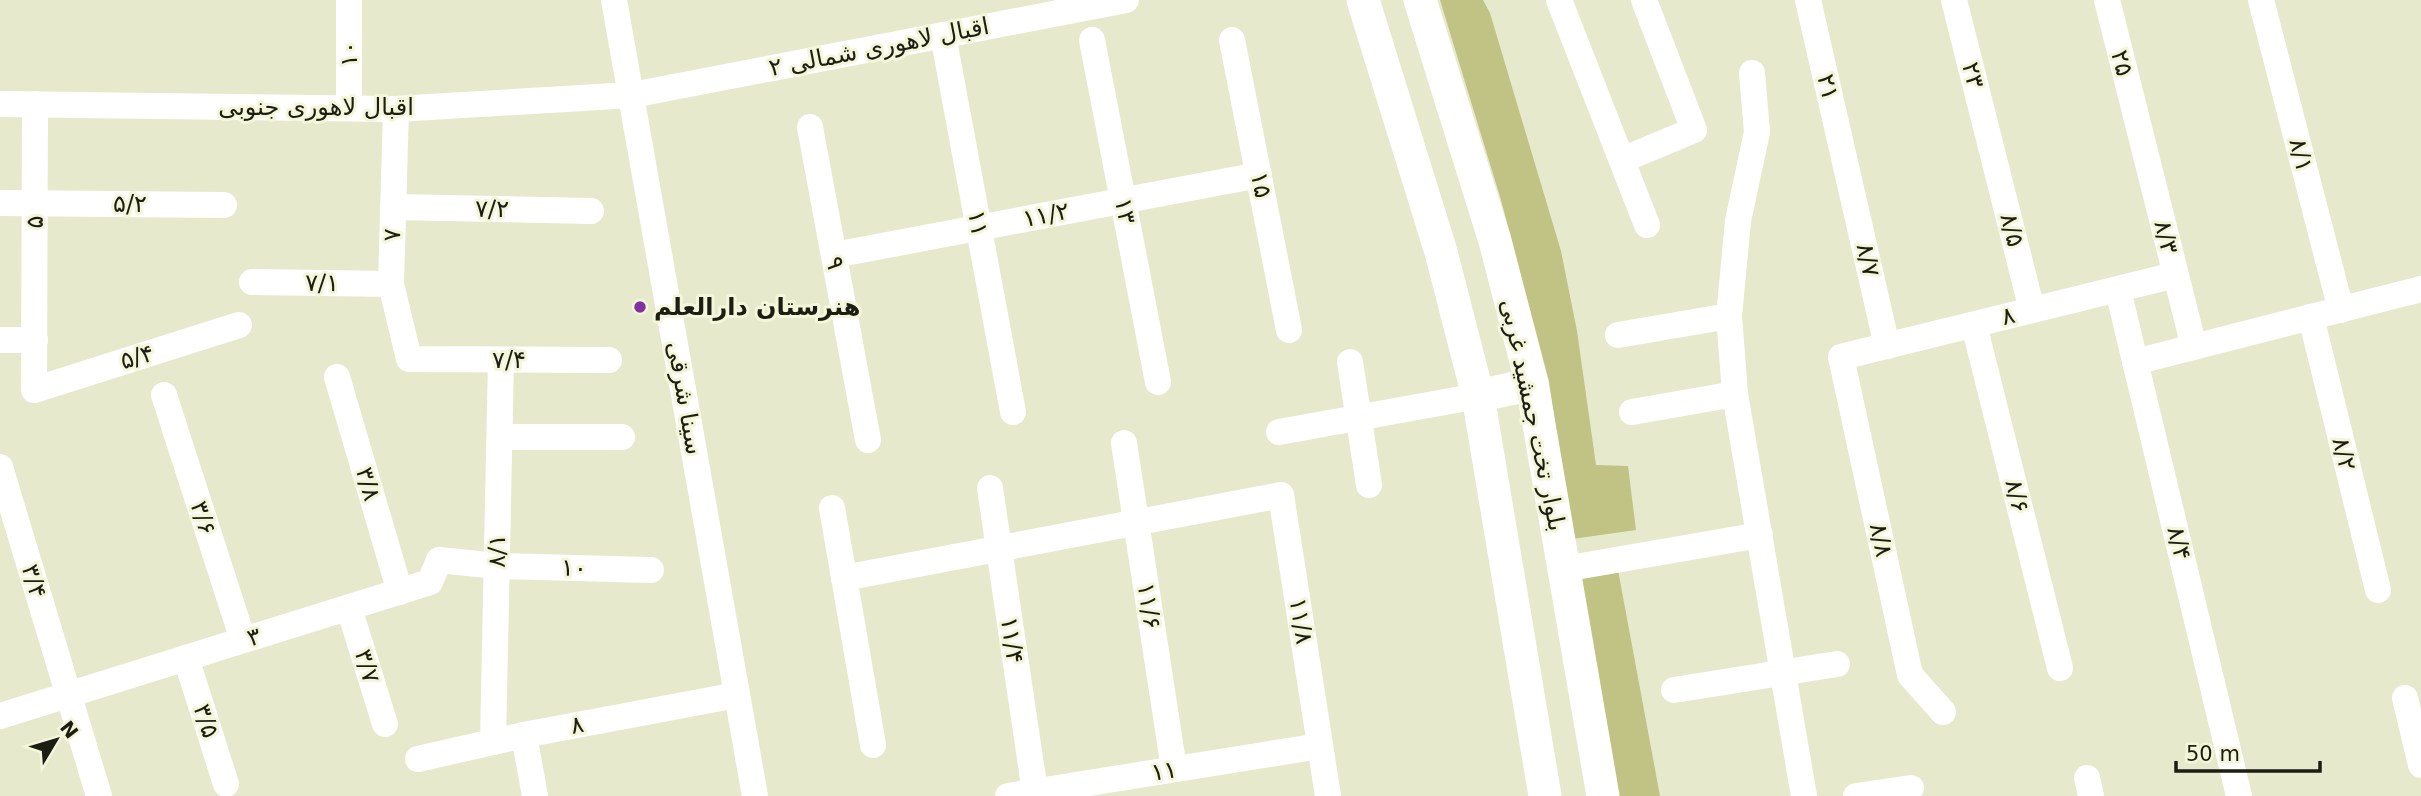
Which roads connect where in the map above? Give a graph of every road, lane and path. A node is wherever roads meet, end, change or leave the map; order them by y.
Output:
1 (349, 0) edge
2 (614, 0) edge
3 (1126, 0) edge
4 (1363, 0) edge
5 (1420, 0) edge
6 (1559, 0) edge
7 (1644, 0) edge
8 (1808, 0) edge
9 (1954, 0) edge
10 (2107, 0) edge
11 (2261, 0) edge
12 (1086, 4) edge
13 (943, 35) junction
14 (1092, 40) dead end
15 (1232, 40) dead end
16 (1752, 73) dead end
17 (632, 95) junction
18 (0, 104) edge
19 (35, 104) junction
20 (349, 108) junction
21 (396, 109) junction
22 (810, 127) dead end
23 (2138, 127) joint
24 (1992, 150) joint
25 (1622, 160) junction
26 (1848, 174) joint
27 (1259, 175) junction
28 (1123, 200) junction
29 (0, 203) edge
30 (35, 203) junction
31 (224, 205) dead end
32 (393, 207) junction
33 (591, 211) dead end
34 (1647, 225) dead end
35 (979, 228) junction
36 (834, 255) junction
37 (2175, 275) junction
38 (252, 282) dead end
39 (391, 284) junction
40 (2118, 289) junction
41 (2421, 289) edge
42 (2032, 310) junction
43 (2341, 310) junction
44 (1729, 316) junction
45 (2311, 317) junction
46 (239, 325) dead end
47 (1974, 325) junction
48 (1289, 330) dead end
49 (1618, 335) dead end
50 (0, 340) edge
51 (34, 340) junction
52 (1887, 346) junction
53 (2194, 347) junction
54 (1841, 358) joint
55 (409, 359) joint
56 (501, 360) junction
57 (609, 360) dead end
58 (1350, 362) dead end
59 (2135, 362) junction
60 (337, 377) dead end
61 (1158, 382) dead end
62 (1532, 384) junction
63 (34, 390) joint
64 (1735, 394) junction
65 (164, 395) dead end
66 (1478, 396) junction
67 (1013, 412) dead end
68 (1632, 412) dead end
69 (1359, 418) junction
70 (1279, 432) dead end
71 (500, 437) junction
72 (622, 437) dead end
73 (868, 440) dead end
74 (1124, 443) dead end
75 (0, 467) edge
76 (1369, 485) dead end
77 (990, 488) dead end
78 (832, 509) dead end
79 (1136, 523) junction
80 (1760, 535) junction
81 (999, 549) junction
82 (497, 566) junction
83 (1564, 569) junction
84 (651, 570) dead end
85 (844, 578) junction
86 (2378, 590) dead end
87 (400, 592) junction
88 (348, 608) junction
89 (243, 640) junction
90 (186, 658) junction
91 (1837, 664) dead end
92 (2060, 668) dead end
93 (1783, 673) junction
94 (1674, 690) dead end
95 (68, 694) junction
96 (737, 695) junction
97 (2404, 698) dead end
98 (1943, 712) dead end
99 (0, 716) edge
100 (385, 724) dead end
101 (524, 735) junction
102 (493, 742) junction
103 (873, 745) dead end
104 (1320, 746) junction
105 (418, 759) dead end
106 (2421, 765) edge
107 (1165, 779) edge
108 (226, 784) dead end
109 (1911, 788) dead end
110 (1021, 794) edge
111 (99, 796) edge
112 (535, 796) edge
113 (755, 796) edge
114 (1328, 796) edge
115 (1545, 796) edge
116 (1603, 796) edge
117 (1804, 796) edge
118 (1856, 796) edge
119 (2239, 796) edge

1 - 20 street, ۱۰
2 - 17 street, سینا شرقی
3 - 12 street, اقبال لاهوری شمالی ۲
4 - 66 main road, بلوار تخت جمشید غربی
5 - 62 main road, بلوار تخت جمشید غربی
6 - 25 street
7 - 25 street
8 - 26 street, ۲۱
9 - 24 street, ۲۳
10 - 23 street, ۲۵
11 - 43 street, ۸/۱
12 - 13 street, اقبال لاهوری شمالی ۲
13 - 17 street, اقبال لاهوری شمالی ۲
13 - 35 street, ۱۱
14 - 28 street, ۱۳
15 - 27 street, ۱۵
16 - 44 street
17 - 21 street, اقبال لاهوری جنوبی
17 - 96 street, سینا شرقی
18 - 19 street, اقبال لاهوری جنوبی
19 - 20 street, اقبال لاهوری جنوبی
19 - 30 street, ۵
20 - 21 street, اقبال لاهوری جنوبی
21 - 32 street, ۷
22 - 36 street, ۹
23 - 37 street, ۸/۳
24 - 42 street, ۸/۵
25 - 34 street
26 - 52 street, ۸/۷
27 - 28 street, ۱۱/۲
27 - 48 street, ۱۵
28 - 35 street, ۱۱/۲
28 - 61 street, ۱۳
29 - 30 street
30 - 31 street, ۵/۲
30 - 51 street, ۵
32 - 33 street, ۷/۲
32 - 39 street, ۷
35 - 36 street, ۱۱/۲
35 - 67 street, ۱۱
36 - 73 street, ۹
37 - 40 street, ۸
37 - 53 street, ۸/۳
38 - 39 street, ۷/۱
39 - 55 street, ۷
40 - 42 street, ۸
40 - 59 street, ۸/۴
41 - 43 street
42 - 47 street, ۸
43 - 45 street
44 - 49 street
44 - 64 street
45 - 53 street
45 - 86 street, ۸/۲
46 - 63 street, ۵/۴
47 - 52 street, ۸
47 - 92 street, ۸/۶
50 - 51 street
51 - 63 street, ۵
52 - 54 street, ۸
53 - 59 street
54 - 98 street, ۸/۸
55 - 56 street, ۷/۴
56 - 57 street, ۷/۴
56 - 71 street, ۸/۱
58 - 69 street
59 - 119 street, ۸/۴
60 - 87 street, ۳/۸
62 - 66 main road
62 - 83 main road, بلوار تخت جمشید غربی
64 - 68 street
64 - 80 street
65 - 89 street, ۳/۶
66 - 69 street
66 - 115 main road, بلوار تخت جمشید غربی
69 - 70 street
69 - 76 street
71 - 72 street
71 - 82 street, ۸/۱
74 - 79 street, ۱۱/۶
75 - 95 street, ۳/۴
77 - 81 street, ۱۱/۴
78 - 85 street
79 - 81 street
79 - 104 street, ۱۱/۸
79 - 107 street, ۱۱/۶
80 - 83 street
80 - 93 street
81 - 85 street
81 - 110 street, ۱۱/۴
82 - 84 street, ۱۰
82 - 87 street, ۳
82 - 102 street, ۸/۱
83 - 116 main road, بلوار تخت جمشید غربی
85 - 103 street
87 - 88 street, ۳
88 - 89 street, ۳
88 - 100 street, ۳/۷
89 - 90 street, ۳
90 - 95 street, ۳
90 - 108 street, ۳/۵
91 - 93 street
93 - 94 street
93 - 117 street
95 - 99 street, ۳
95 - 111 street, ۳/۴
96 - 101 street, ۸
96 - 113 street, سینا شرقی
97 - 106 street
101 - 102 street, ۸
101 - 112 street
102 - 105 street, ۸
104 - 107 street, ۱۱
104 - 114 street, ۱۱/۸
107 - 110 street, ۱۱
109 - 118 street

